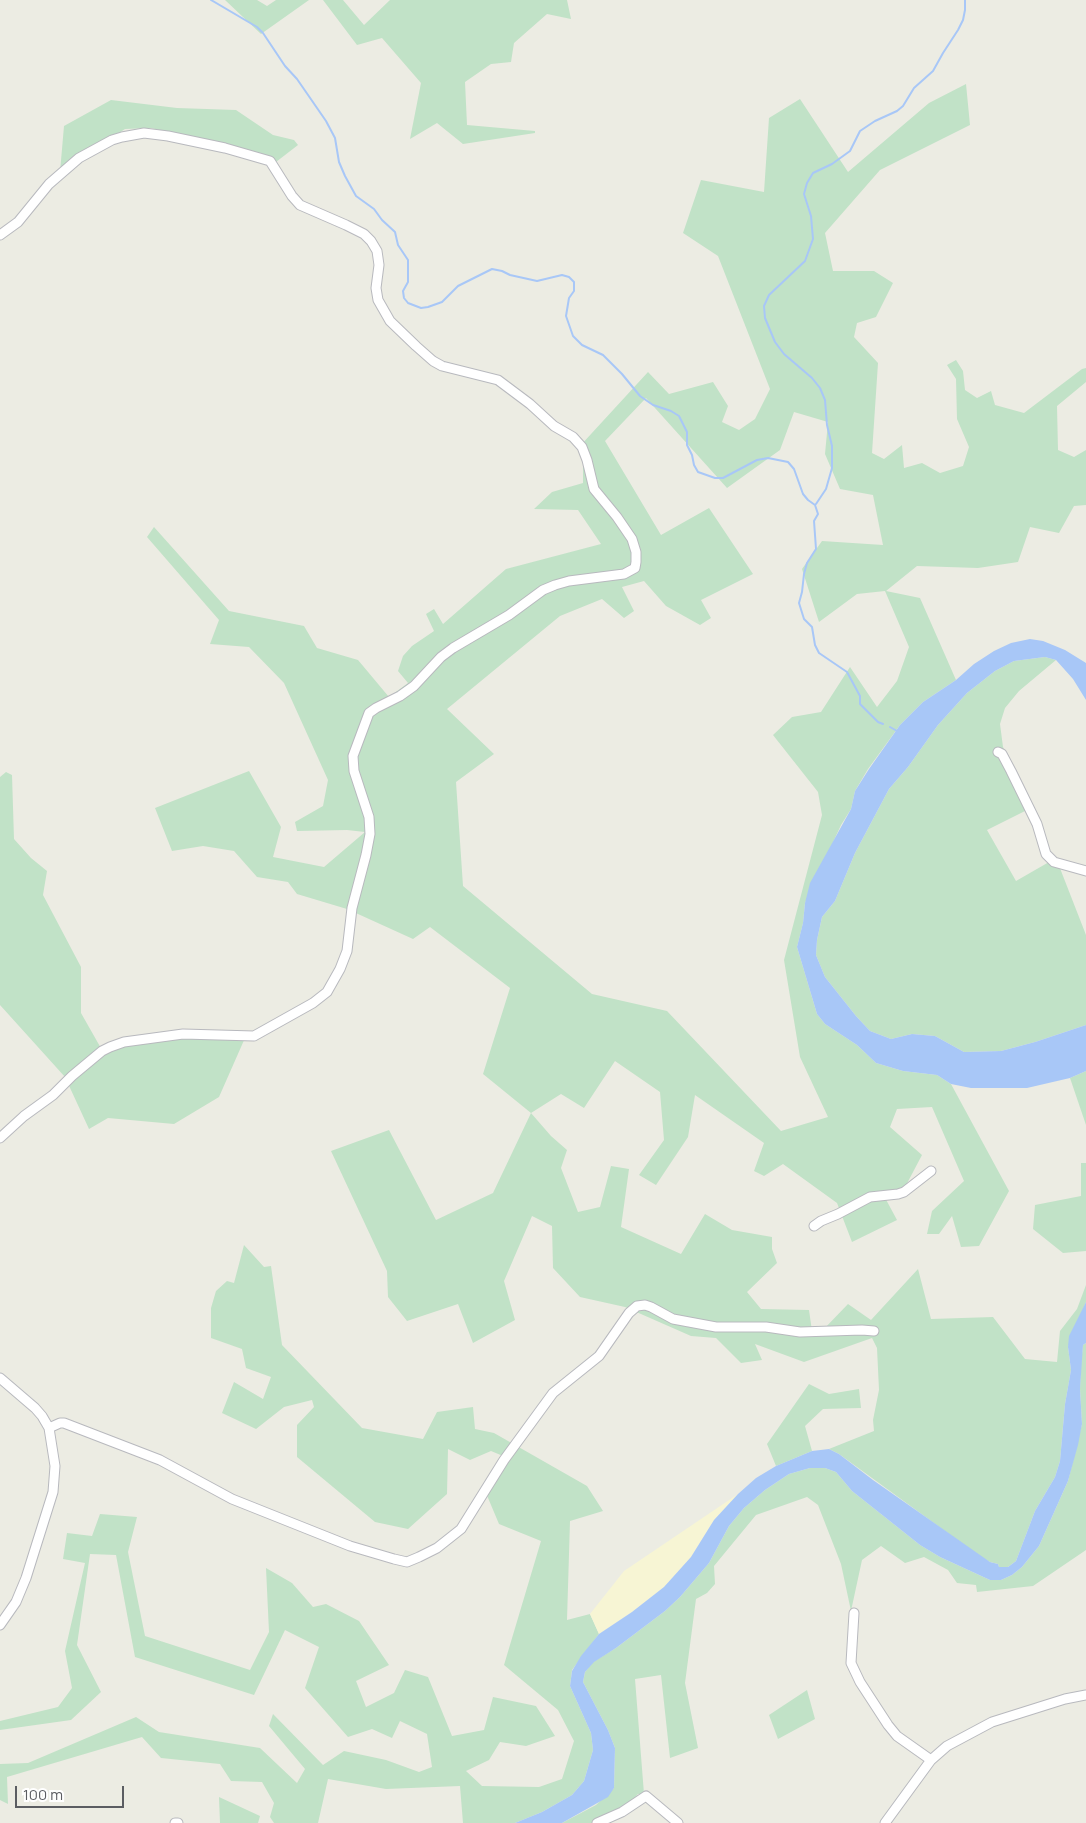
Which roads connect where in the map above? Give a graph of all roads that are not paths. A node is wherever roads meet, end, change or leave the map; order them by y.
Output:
1 (0, 235) edge
2 (998, 752) dead end
3 (1086, 871) edge
4 (0, 1138) edge
5 (930, 1171) dead end
6 (814, 1226) dead end
7 (874, 1331) dead end
8 (0, 1378) edge
9 (49, 1428) junction
10 (854, 1613) dead end
11 (0, 1625) edge
12 (1086, 1695) edge
13 (931, 1760) junction
14 (597, 1823) edge
15 (678, 1823) edge
16 (886, 1823) edge

1 - 4 street
2 - 3 street
5 - 6 street
7 - 9 street
8 - 9 street
9 - 11 street
10 - 13 street
12 - 13 street
13 - 16 street
14 - 15 street

